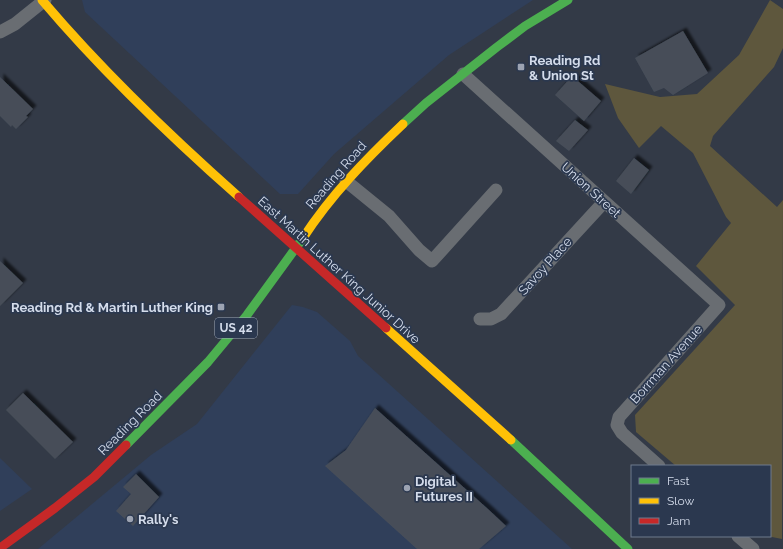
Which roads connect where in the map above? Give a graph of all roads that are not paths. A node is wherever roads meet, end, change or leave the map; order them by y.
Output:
1 (44, 0) edge
2 (568, 0) edge
3 (0, 32) edge
4 (463, 74) junction
5 (346, 181) junction
6 (496, 190) dead end
7 (604, 202) junction
8 (296, 248) junction
9 (719, 305) joint
10 (480, 319) dead end
11 (658, 465) edge
12 (739, 537) edge
13 (0, 548) edge
14 (628, 549) edge
15 (753, 549) edge

1 - 3 street
1 - 8 main road, East Martin Luther King Junior Drive
2 - 4 main road, Reading Road / US 42
4 - 5 main road, Reading Road / US 42
4 - 7 street, Union Street
5 - 6 street
5 - 8 main road, Reading Road / US 42
7 - 9 street, Union Street
7 - 10 street, Savoy Place
8 - 13 main road, Reading Road / US 42
8 - 14 main road, East Martin Luther King Junior Drive
9 - 11 street, Borrman Avenue
12 - 15 street

